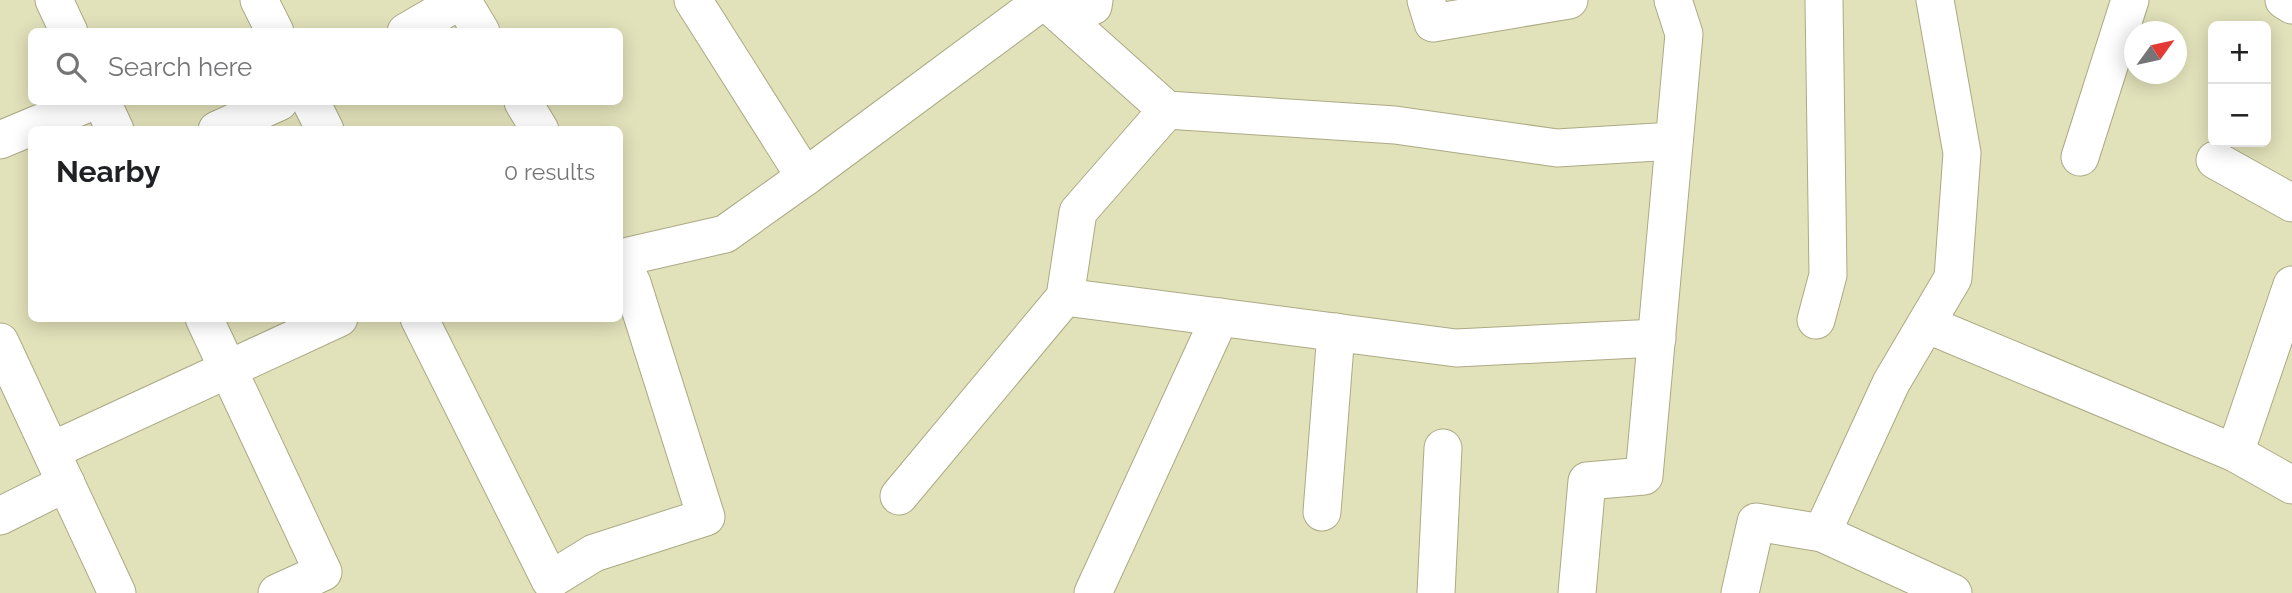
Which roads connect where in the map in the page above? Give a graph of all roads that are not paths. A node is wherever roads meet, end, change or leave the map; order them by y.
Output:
1 (54, 0) edge
2 (259, 0) edge
3 (462, 0) edge
4 (693, 0) edge
5 (1044, 0) edge
6 (1094, 0) edge
7 (1426, 0) edge
8 (1569, 0) edge
9 (1673, 0) edge
10 (1824, 0) edge
11 (1935, 0) edge
12 (2130, 0) edge
13 (2284, 0) edge
14 (2292, 5) edge
15 (67, 28) edge
16 (273, 28) edge
17 (413, 28) edge
18 (479, 28) edge
19 (84, 105) edge
20 (103, 105) edge
21 (272, 105) edge
22 (312, 105) edge
23 (525, 105) edge
24 (1167, 110) junction
25 (34, 126) edge
26 (113, 126) edge
27 (225, 126) edge
28 (323, 126) edge
29 (538, 126) edge
30 (28, 128) edge
31 (0, 140) edge
32 (1674, 141) junction
33 (2080, 157) dead end
34 (2215, 160) dead end
35 (805, 177) junction
36 (2292, 203) edge
37 (623, 259) edge
38 (623, 266) edge
39 (2292, 285) edge
40 (1065, 297) junction
41 (1220, 317) junction
42 (1816, 320) dead end
43 (206, 322) edge
44 (330, 322) edge
45 (421, 322) edge
46 (1926, 324) junction
47 (1336, 332) junction
48 (1657, 338) junction
49 (0, 342) edge
50 (228, 370) junction
51 (1443, 448) dead end
52 (2235, 453) junction
53 (58, 467) junction
54 (2292, 485) edge
55 (898, 496) dead end
56 (1322, 512) dead end
57 (0, 516) edge
58 (1822, 533) junction
59 (117, 593) edge
60 (277, 593) edge
61 (1093, 593) edge
62 (1436, 593) edge
63 (1577, 593) edge
64 (1740, 593) edge
65 (1953, 593) edge

1 - 15 street
2 - 16 street
3 - 17 street
3 - 18 street
4 - 35 street
5 - 6 street
7 - 8 street
9 - 32 street
10 - 42 street
11 - 46 street
12 - 33 street
13 - 14 street
19 - 25 street
20 - 26 street
21 - 27 street
22 - 28 street
23 - 29 street
24 - 32 street
24 - 35 street
24 - 40 street
30 - 31 street
32 - 48 street
34 - 36 street
35 - 37 street
38 - 45 street
39 - 52 street
40 - 41 street
40 - 55 street
41 - 47 street
41 - 61 street
43 - 50 street
44 - 50 street
46 - 52 street
46 - 58 street
47 - 48 street
47 - 56 street
48 - 63 street
49 - 53 street
50 - 53 street
50 - 60 street
51 - 62 street
52 - 54 street
53 - 57 street
53 - 59 street
58 - 64 street
58 - 65 street

